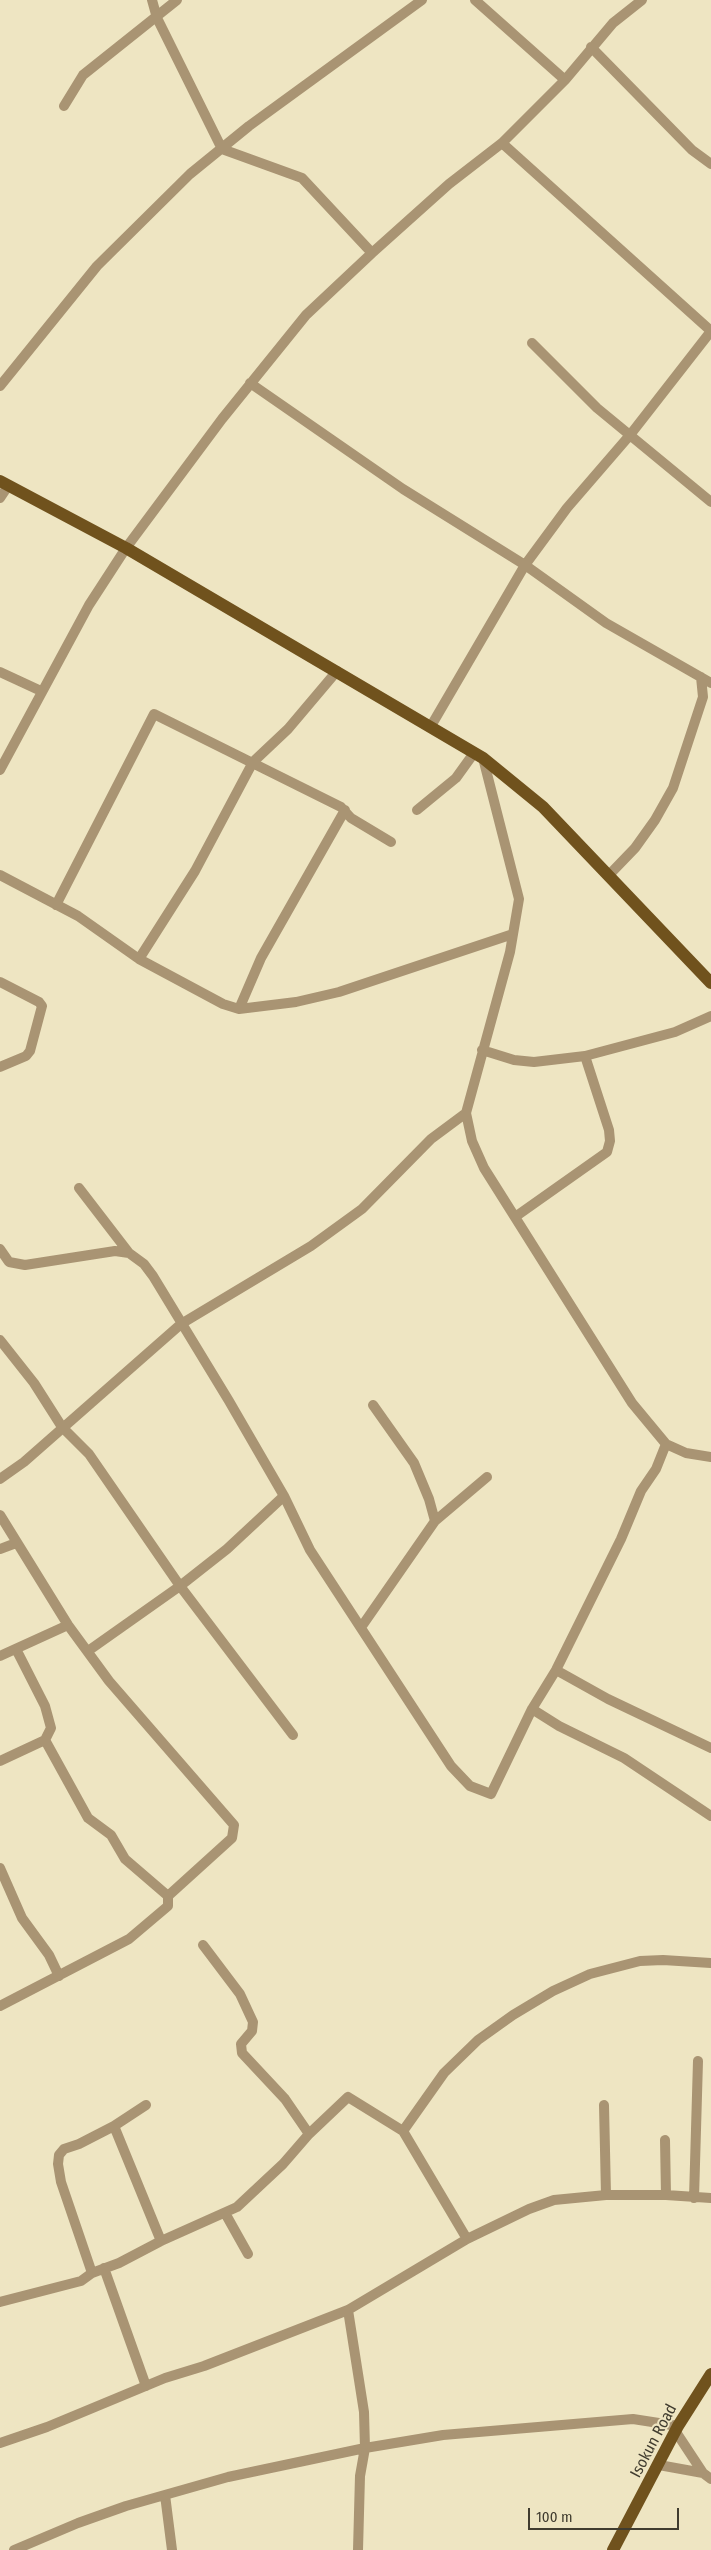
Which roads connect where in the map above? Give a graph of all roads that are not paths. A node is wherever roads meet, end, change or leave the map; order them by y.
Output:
1 (152, 0) edge
2 (177, 0) edge
3 (422, 0) edge
4 (475, 0) edge
5 (642, 0) edge
6 (157, 18) junction
7 (591, 47) junction
8 (565, 80) junction
9 (64, 106) dead end
10 (502, 143) junction
11 (222, 149) junction
12 (711, 164) edge
13 (372, 253) junction
14 (711, 331) edge
15 (532, 343) dead end
16 (250, 383) junction
17 (0, 386) edge
18 (630, 435) junction
19 (4, 483) edge
20 (0, 498) edge
21 (711, 502) edge
22 (126, 548) junction
23 (525, 565) junction
24 (337, 671) junction
25 (0, 672) edge
26 (701, 677) junction
27 (711, 683) edge
28 (41, 692) junction
29 (707, 694) edge
30 (431, 726) junction
31 (479, 756) junction
32 (253, 762) junction
33 (0, 770) edge
34 (345, 810) junction
35 (417, 810) dead end
36 (391, 842) dead end
37 (609, 874) junction
38 (0, 875) edge
39 (56, 904) junction
40 (513, 934) junction
41 (139, 960) junction
42 (0, 982) edge
43 (711, 983) edge
44 (239, 1008) junction
45 (711, 1016) edge
46 (482, 1050) junction
47 (585, 1056) junction
48 (0, 1067) edge
49 (466, 1113) junction
50 (79, 1188) dead end
51 (515, 1217) junction
52 (0, 1249) edge
53 (129, 1253) junction
54 (10, 1262) junction
55 (0, 1268) edge
56 (181, 1324) junction
57 (0, 1340) edge
58 (373, 1405) dead end
59 (62, 1427) junction
60 (666, 1444) junction
61 (711, 1457) edge
62 (487, 1477) dead end
63 (0, 1479) edge
64 (284, 1496) junction
65 (0, 1515) edge
66 (435, 1521) junction
67 (16, 1544) junction
68 (0, 1549) edge
69 (180, 1586) junction
70 (68, 1625) junction
71 (362, 1626) junction
72 (16, 1649) junction
73 (88, 1651) junction
74 (0, 1656) edge
75 (556, 1670) junction
76 (532, 1709) junction
77 (293, 1735) dead end
78 (45, 1740) junction
79 (711, 1748) edge
80 (0, 1762) edge
81 (711, 1816) edge
82 (0, 1868) edge
83 (168, 1896) junction
84 (203, 1945) dead end
85 (711, 1963) edge
86 (59, 1976) junction
87 (0, 2006) edge
88 (698, 2061) dead end
89 (146, 2105) dead end
90 (604, 2105) dead end
91 (114, 2126) junction
92 (403, 2131) junction
93 (309, 2134) junction
94 (665, 2140) dead end
95 (606, 2195) junction
96 (666, 2195) junction
97 (694, 2198) junction
98 (711, 2198) edge
99 (225, 2214) junction
100 (467, 2239) junction
101 (161, 2241) junction
102 (248, 2254) dead end
103 (104, 2268) junction
104 (92, 2273) junction
105 (0, 2302) edge
106 (348, 2310) junction
107 (711, 2374) edge
108 (146, 2386) junction
109 (677, 2429) junction
110 (0, 2443) edge
111 (365, 2448) junction
112 (659, 2465) junction
113 (707, 2476) edge
114 (165, 2495) junction
115 (14, 2550) edge
116 (172, 2550) edge
117 (358, 2550) edge
118 (613, 2550) edge

1 - 6 street
2 - 6 street
3 - 11 street
4 - 8 street
5 - 7 street
6 - 9 street
6 - 11 street
7 - 8 street
7 - 12 street
8 - 10 street
10 - 13 street
10 - 14 street
11 - 13 street
11 - 17 street
13 - 16 street
14 - 18 street
15 - 18 street
16 - 22 street
16 - 23 street
18 - 21 street
18 - 23 street
19 - 20 street
19 - 22 main road
22 - 24 main road
22 - 28 street
23 - 26 street
23 - 30 street
24 - 30 main road
24 - 32 street
25 - 28 street
26 - 27 street
26 - 29 street
28 - 33 street
29 - 37 street
30 - 31 main road
31 - 35 street
31 - 37 main road
31 - 40 street
32 - 34 street
32 - 39 street
32 - 41 street
34 - 36 street
34 - 44 street
37 - 43 main road
38 - 39 street
39 - 41 street
40 - 44 street
40 - 46 street
41 - 44 street
42 - 48 street
45 - 47 street
46 - 47 street
46 - 49 street
47 - 51 street
49 - 51 street
49 - 56 street
50 - 53 street
51 - 60 street
52 - 54 street
53 - 54 street
53 - 56 street
54 - 55 street
56 - 59 street
56 - 64 street
57 - 59 street
58 - 66 street
59 - 63 street
59 - 69 street
60 - 61 street
60 - 75 street
62 - 66 street
64 - 69 street
64 - 71 street
65 - 67 street
66 - 71 street
67 - 68 street
67 - 70 street
69 - 73 street
69 - 77 street
70 - 72 street
70 - 73 street
71 - 76 street
72 - 74 street
72 - 78 street
73 - 83 street
75 - 76 street
75 - 79 street
76 - 81 street
78 - 80 street
78 - 83 street
82 - 86 street
83 - 86 street
84 - 93 street
85 - 92 street
86 - 87 street
88 - 97 street
89 - 91 street
90 - 95 street
91 - 101 street
91 - 104 street
92 - 93 street
92 - 100 street
93 - 99 street
94 - 96 street
95 - 96 street
95 - 100 street
96 - 97 street
97 - 98 street
99 - 101 street
99 - 102 street
100 - 106 street
101 - 103 street
103 - 104 street
103 - 108 street
104 - 105 street
106 - 108 street
106 - 111 street
107 - 109 main road, Isokun Road
108 - 110 street
109 - 111 street
109 - 112 main road, Isokun Road
109 - 113 street
111 - 114 street
111 - 117 street
112 - 113 street
112 - 118 main road, Isokun Road
114 - 115 street
114 - 116 street

